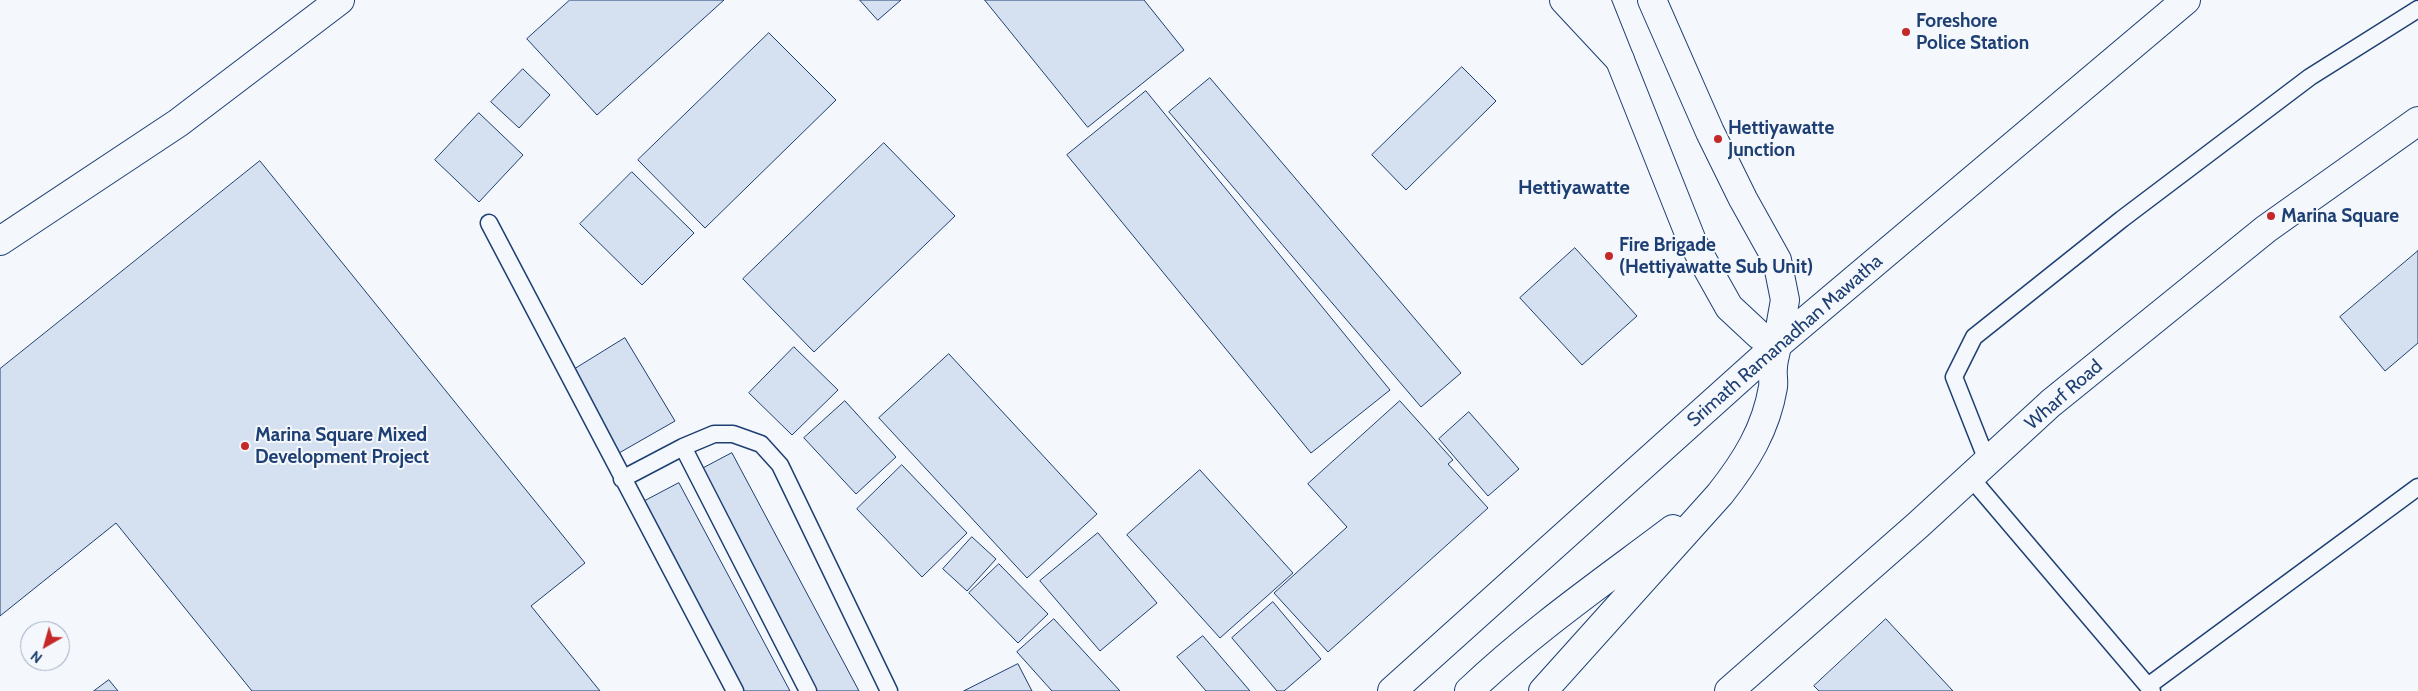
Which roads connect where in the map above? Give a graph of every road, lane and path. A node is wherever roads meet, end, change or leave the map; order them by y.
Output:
1 (340, 0) edge
2 (1564, 0) edge
3 (1596, 0) edge
4 (1652, 0) edge
5 (2186, 0) edge
6 (2418, 9) edge
7 (1621, 61) junction
8 (2418, 121) edge
9 (489, 223) dead end
10 (0, 241) edge
11 (1777, 345) junction
12 (683, 447) junction
13 (1979, 471) junction
14 (622, 479) junction
15 (2418, 486) edge
16 (1720, 494) junction
17 (2150, 689) edge
18 (736, 691) edge
19 (808, 691) edge
20 (889, 691) edge
21 (1392, 691) edge
22 (1469, 691) edge
23 (1543, 691) edge
24 (1729, 691) edge

1 - 10 main road
2 - 7 main road
3 - 7 main road
4 - 11 main road
5 - 11 main road, Srimath Ramanadhan Mawatha
6 - 13 lane
7 - 11 main road
8 - 13 main road, Wharf Road
9 - 14 lane
11 - 16 main road
11 - 21 main road, Srimath Ramanadhan Mawatha
12 - 14 lane
12 - 19 lane
12 - 20 lane
13 - 17 lane
13 - 24 main road, Wharf Road
14 - 18 lane
15 - 17 lane
16 - 22 main road
16 - 23 main road

